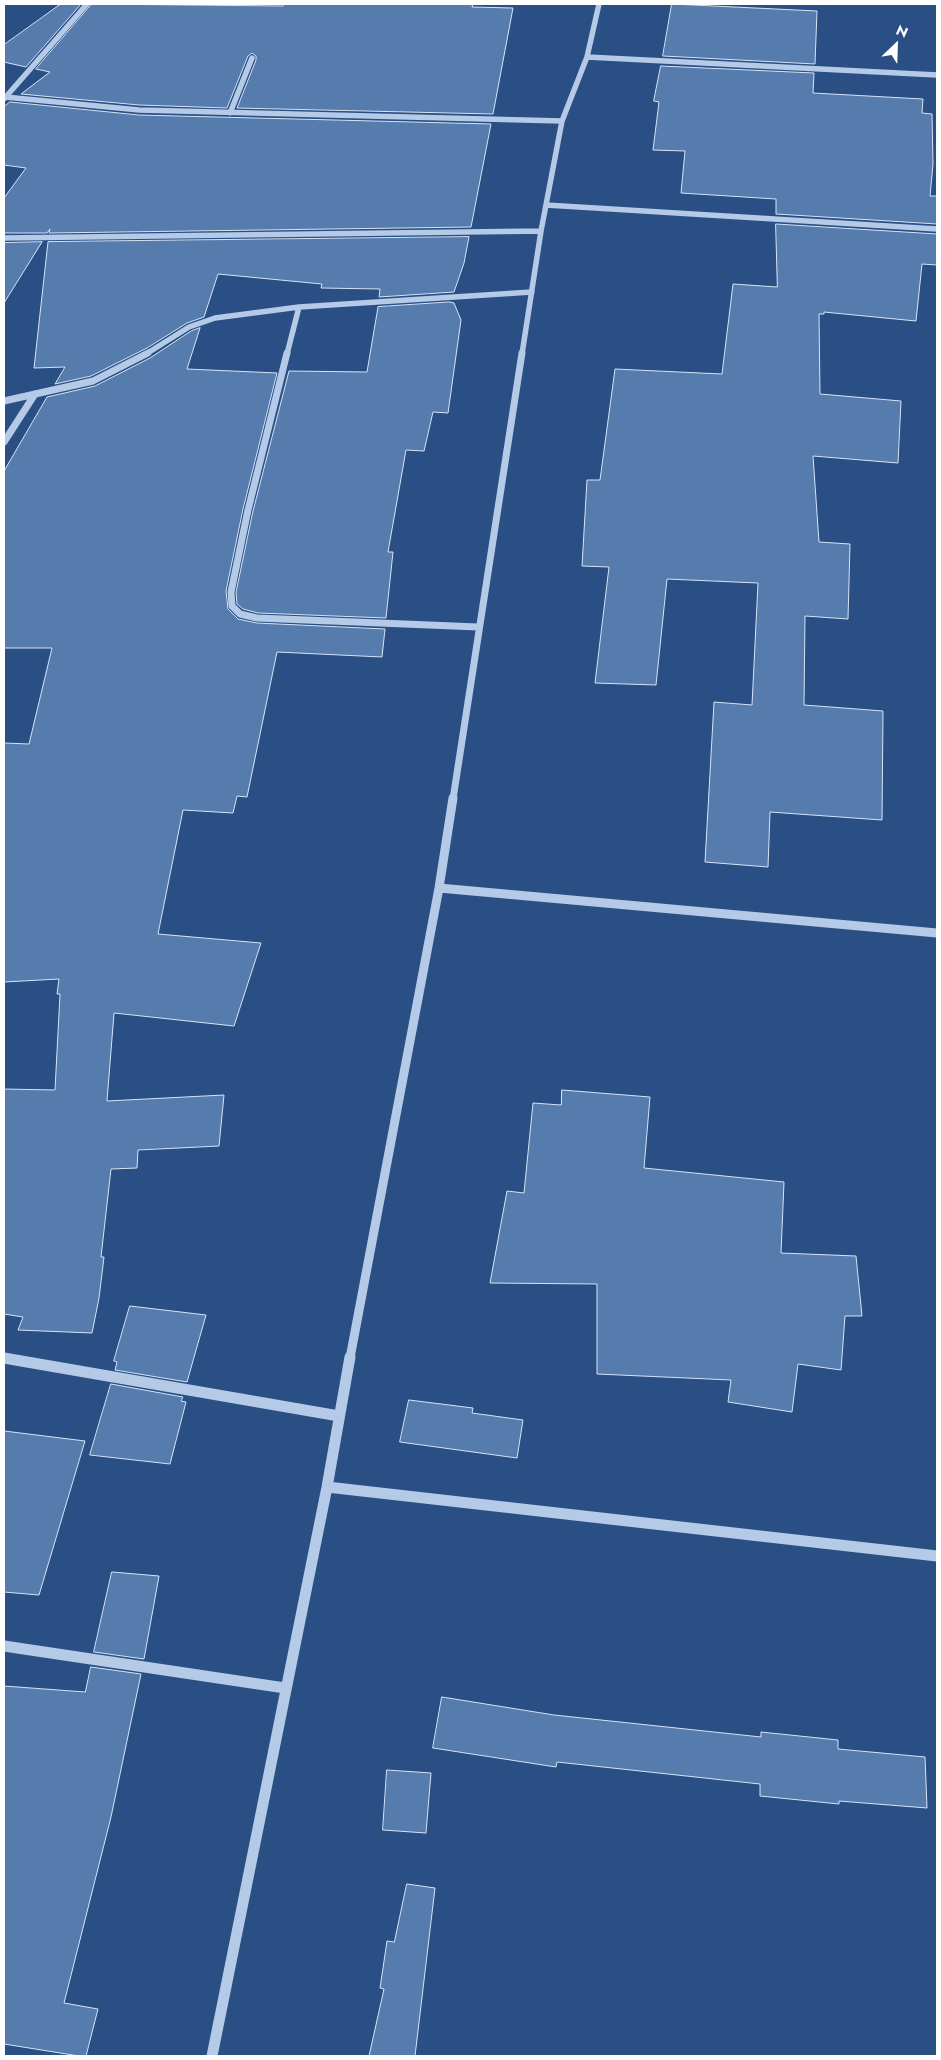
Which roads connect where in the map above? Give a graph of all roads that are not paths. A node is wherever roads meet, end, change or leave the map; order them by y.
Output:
1 (87, 4) edge
2 (599, 4) edge
3 (587, 57) junction
4 (252, 58) dead end
5 (937, 74) edge
6 (4, 98) edge
7 (230, 113) junction
8 (562, 121) junction
9 (546, 205) junction
10 (937, 229) edge
11 (541, 231) junction
12 (4, 238) edge
13 (532, 292) junction
14 (299, 307) junction
15 (35, 394) junction
16 (4, 401) edge
17 (4, 442) edge
18 (478, 627) junction
19 (439, 888) junction
20 (937, 933) edge
21 (4, 1358) edge
22 (339, 1416) junction
23 (327, 1487) junction
24 (937, 1556) edge
25 (4, 1646) edge
26 (285, 1688) junction
27 (212, 2056) edge

1 - 6 street
2 - 3 street
3 - 5 street
3 - 8 street
4 - 7 street
6 - 7 street
7 - 8 street
8 - 9 street
9 - 10 street
9 - 11 street
11 - 12 street
11 - 13 street
13 - 14 street
13 - 18 street
14 - 15 street
14 - 18 street
15 - 16 street
15 - 17 street
18 - 19 street
19 - 20 street
19 - 22 street
21 - 22 street
22 - 23 street
23 - 24 street
23 - 26 street
25 - 26 street
26 - 27 street

